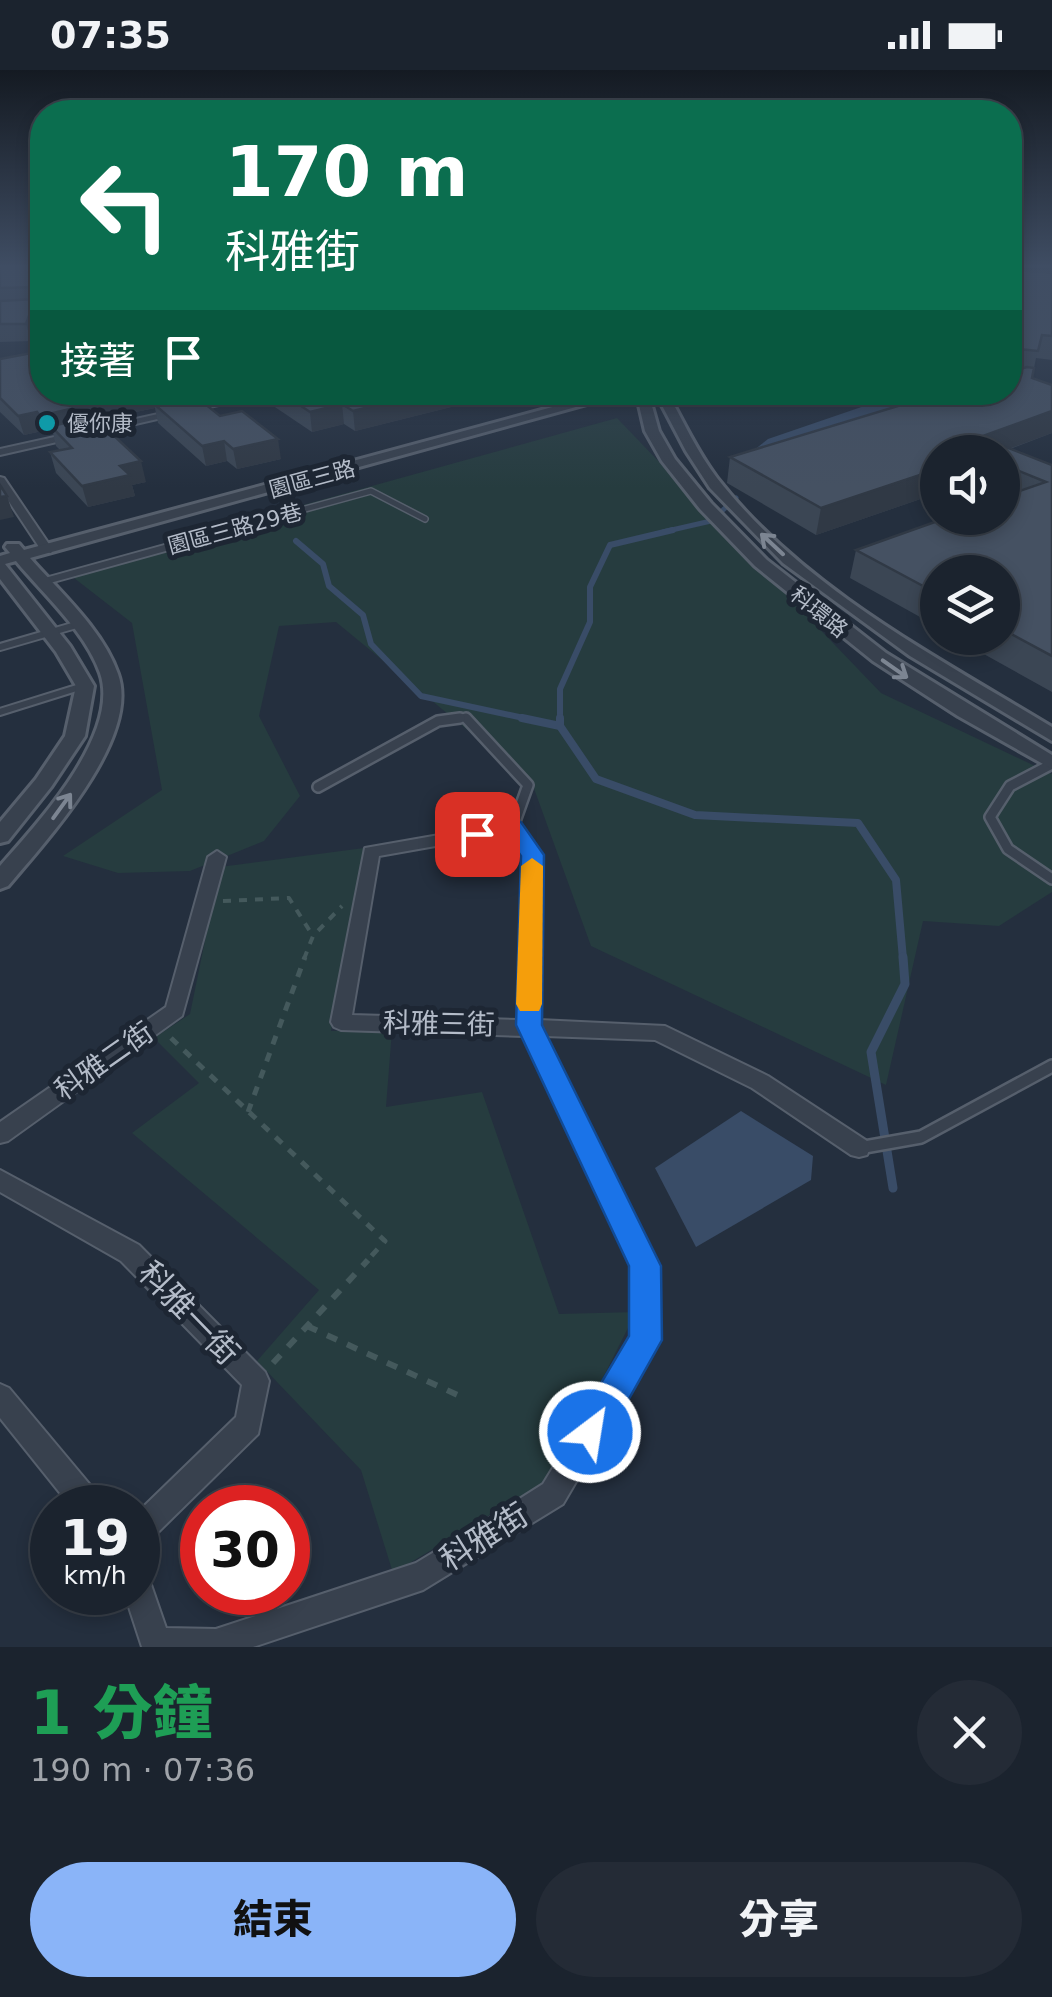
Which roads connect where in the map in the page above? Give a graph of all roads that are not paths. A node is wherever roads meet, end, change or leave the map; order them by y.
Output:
1 (213, 405) edge
2 (530, 405) edge
3 (579, 405) edge
4 (646, 405) edge
5 (667, 405) edge
6 (0, 452) edge
7 (0, 480) edge
8 (425, 519) dead end
9 (44, 544) junction
10 (6, 556) edge
11 (42, 582) junction
12 (76, 625) junction
13 (48, 632) junction
14 (0, 646) edge
15 (85, 686) junction
16 (0, 712) edge
17 (1052, 734) edge
18 (1052, 763) edge
19 (318, 788) dead end
20 (513, 827) junction
21 (0, 836) edge
22 (216, 856) dead end
23 (1052, 879) edge
24 (0, 881) edge
25 (529, 1025) junction
26 (1052, 1066) edge
27 (0, 1134) edge
28 (860, 1148) joint
29 (0, 1180) edge
30 (0, 1397) edge
31 (72, 1485) edge
32 (160, 1510) edge
33 (146, 1615) edge
34 (156, 1645) edge

1 - 6 street
2 - 9 street, 園區三路
3 - 9 street, 園區三路
4 -> 18 street, 科環路
17 -> 5 street, 科環路
7 - 9 street
8 - 11 lane, 園區三路29巷
9 - 10 street, 園區三路
10 - 11 street
10 - 13 street
11 - 12 street
12 - 13 lane
24 -> 12 street
13 - 14 lane
13 - 15 street
15 - 16 lane
15 - 21 street
18 - 23 lane
19 - 20 lane
20 - 25 street, 科雅街
20 - 25 street, 科雅三街
22 - 27 street, 科雅二街
25 - 28 street, 科雅三街
25 - 34 street, 科雅街
26 - 28 lane
29 - 32 street, 科雅一街
30 - 31 street
33 - 34 street

